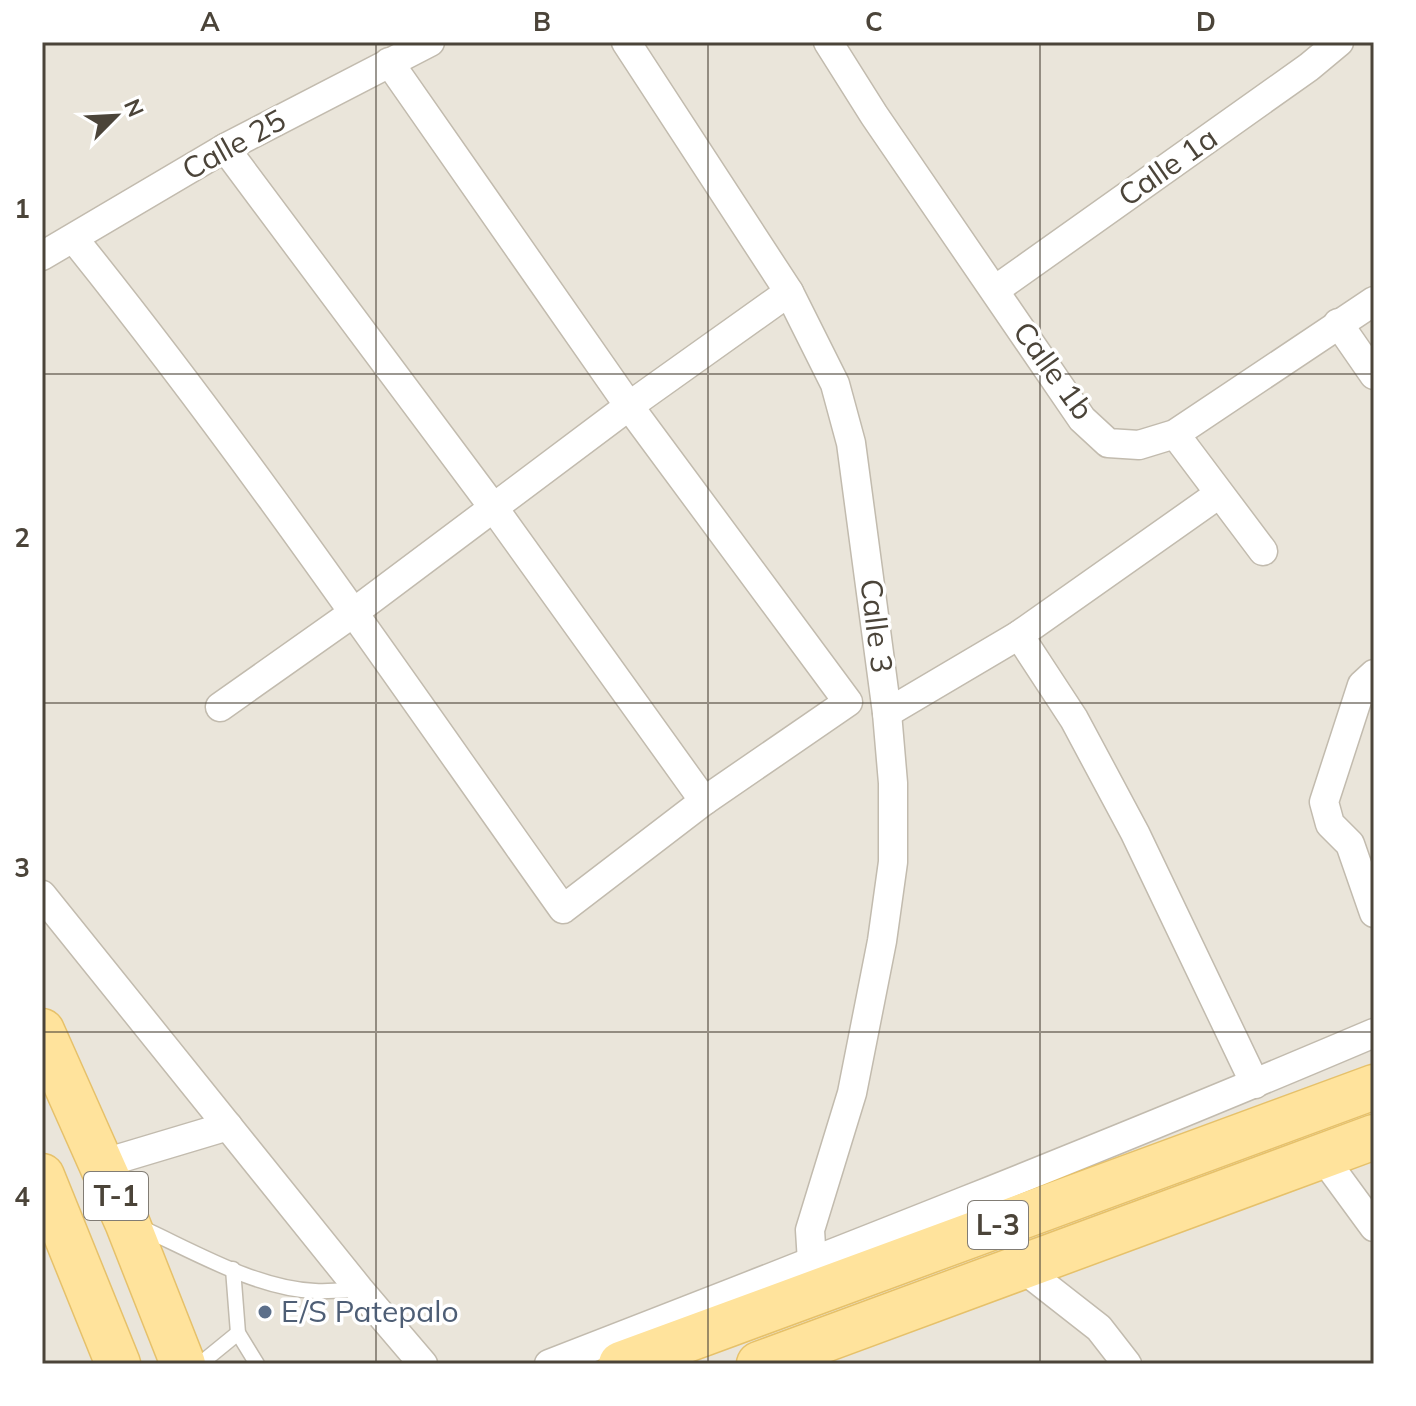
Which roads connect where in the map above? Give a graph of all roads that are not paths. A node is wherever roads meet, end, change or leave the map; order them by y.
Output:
1 (430, 42) edge
2 (626, 42) edge
3 (828, 42) edge
4 (1339, 42) edge
5 (389, 62) junction
6 (225, 148) junction
7 (74, 239) junction
8 (42, 256) edge
9 (995, 290) junction
10 (789, 292) junction
11 (1374, 301) edge
12 (1338, 323) junction
13 (1374, 375) edge
14 (629, 406) junction
15 (1175, 434) junction
16 (1219, 494) junction
17 (493, 507) junction
18 (1263, 551) dead end
19 (353, 613) junction
20 (1019, 635) junction
21 (1374, 674) edge
22 (220, 707) dead end
23 (887, 713) junction
24 (704, 801) junction
25 (1362, 840) edge
26 (42, 895) edge
27 (1374, 913) edge
28 (42, 1031) edge
29 (1374, 1033) edge
30 (1255, 1084) junction
31 (1374, 1087) edge
32 (228, 1126) junction
33 (1374, 1137) edge
34 (1322, 1156) junction
35 (101, 1164) junction
36 (42, 1176) edge
37 (127, 1222) junction
38 (1374, 1227) edge
39 (812, 1262) junction
40 (1021, 1267) junction
41 (233, 1269) junction
42 (359, 1289) junction
43 (238, 1333) junction
44 (118, 1364) edge
45 (183, 1364) edge
46 (200, 1364) edge
47 (257, 1364) edge
48 (423, 1364) edge
49 (549, 1364) edge
50 (621, 1364) edge
51 (759, 1364) edge
52 (1127, 1364) edge

1 - 5 street, Calle 25
2 - 10 street, Calle 3
3 - 9 street, Calle 1b
4 - 9 street, Calle 1a
5 - 6 street, Calle 25
5 - 14 street
6 - 7 street, Calle 25
6 - 17 street
7 - 8 street, Calle 25
7 - 19 street
9 - 15 street, Calle 1b
10 - 14 street
10 - 23 street, Calle 3
11 - 12 street, Calle 1b
12 - 13 street
12 - 15 street, Calle 1b
14 - 17 street
14 - 24 street
15 - 16 street
16 - 18 street
16 - 20 street
17 - 19 street
17 - 24 street
19 - 22 street
19 - 24 street
20 - 23 street
20 - 30 street
21 - 25 street
23 - 39 street, Calle 3
25 - 27 street
26 - 32 street
28 - 35 main road, T-1
29 - 30 street
30 - 39 street
31 - 50 main road, L-3
32 - 35 street
32 - 42 street
33 - 34 main road, L-3
34 - 38 street
34 - 40 main road, L-3
35 - 37 main road, T-1
36 - 44 main road, T-1
37 - 41 lane
37 - 45 main road, T-1
39 - 49 street
40 - 51 main road, L-3
40 - 52 street
41 - 42 lane
41 - 43 lane
42 - 48 street
43 - 46 lane
43 - 47 lane

